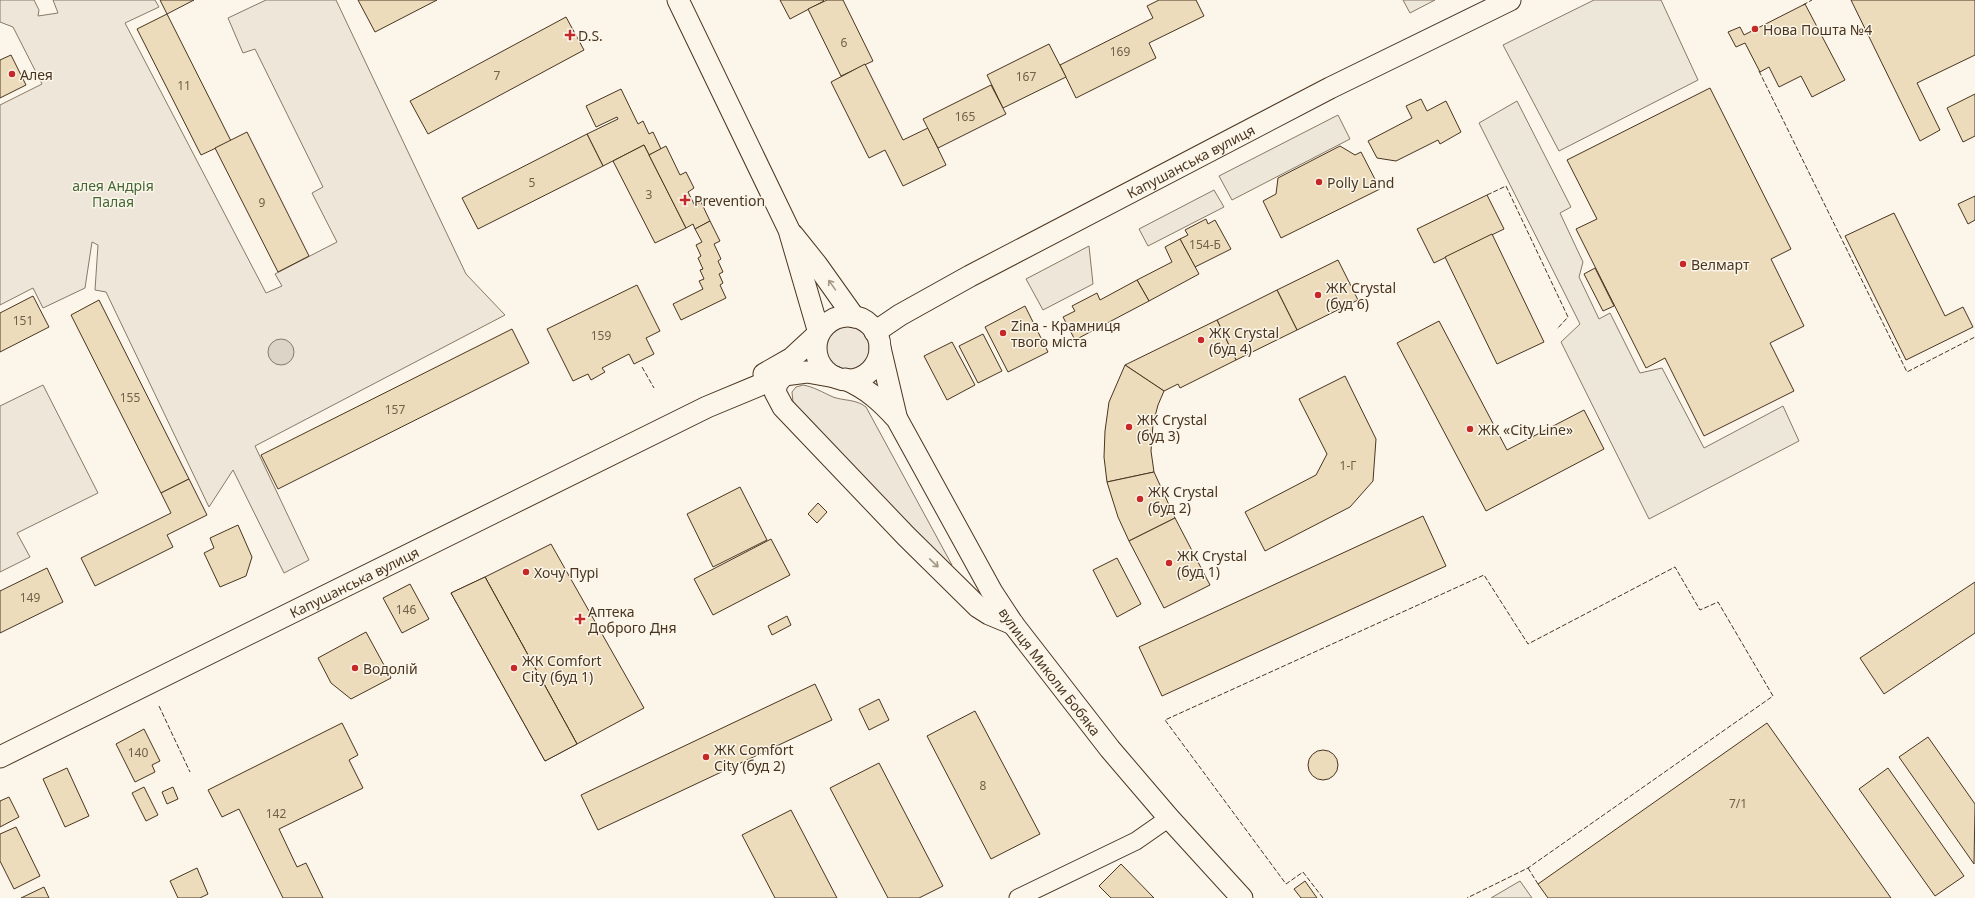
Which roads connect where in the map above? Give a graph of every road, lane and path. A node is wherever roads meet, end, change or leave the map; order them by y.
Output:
1 (678, 0) edge
2 (1510, 0) edge
3 (789, 230) junction
4 (854, 317) junction
5 (819, 333) junction
6 (878, 340) junction
7 (784, 375) junction
8 (840, 378) junction
9 (707, 406) junction
10 (783, 407) junction
11 (897, 419) junction
12 (1013, 624) junction
13 (0, 757) edge
14 (1169, 818) junction
15 (1018, 898) edge
16 (1242, 898) edge

1 - 3 street
2 - 6 street, Капушанська вулиця
4 -> 3 street
3 - 5 street
4 - 5 street
4 - 6 street
5 - 8 street
5 - 9 street, Капушанська вулиця
6 - 8 street
6 - 11 street, вулиця Миколи Бобяка
7 - 8 street, Капушанська вулиця
7 - 9 street, Капушанська вулиця
7 - 10 street
8 - 11 street, вулиця Миколи Бобяка
9 - 10 street
9 - 13 street, Капушанська вулиця
10 -> 12 street
11 - 12 street, вулиця Миколи Бобяка
12 - 14 street, вулиця Миколи Бобяка
14 - 15 street
14 - 16 street, вулиця Миколи Бобяка

